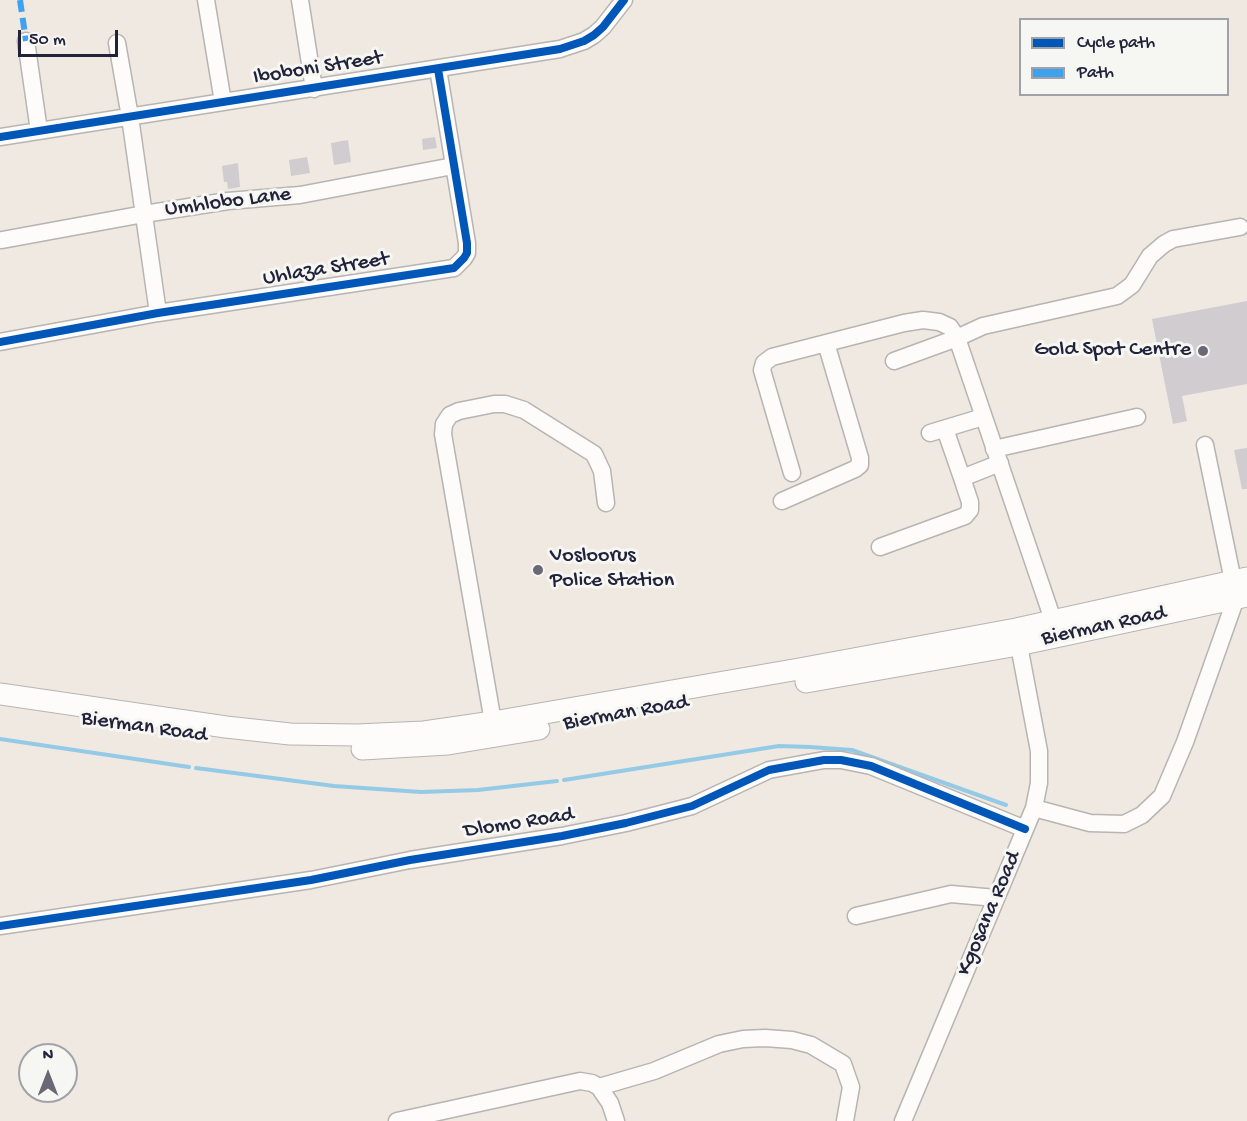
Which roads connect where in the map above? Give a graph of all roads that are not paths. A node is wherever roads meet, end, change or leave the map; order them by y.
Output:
1 (206, 0) edge
2 (300, 0) edge
3 (624, 0) edge
4 (26, 41) dead end
5 (117, 43) dead end
6 (438, 69) junction
7 (314, 89) junction
8 (223, 102) junction
9 (130, 117) junction
10 (39, 131) junction
11 (0, 137) edge
12 (453, 165) junction
13 (144, 214) junction
14 (1240, 227) dead end
15 (2, 240) dead end
16 (158, 313) junction
17 (957, 338) junction
18 (0, 342) edge
19 (826, 343) junction
20 (894, 361) dead end
21 (983, 417) junction
22 (1137, 417) dead end
23 (1205, 445) dead end
24 (997, 456) junction
25 (792, 473) dead end
26 (962, 478) junction
27 (782, 501) dead end
28 (606, 503) dead end
29 (880, 547) dead end
30 (1241, 588) edge
31 (1053, 620) junction
32 (1017, 637) junction
33 (0, 694) edge
34 (0, 707) edge
35 (493, 722) junction
36 (1034, 808) junction
37 (1025, 829) junction
38 (996, 898) junction
39 (856, 916) dead end
40 (0, 926) edge
41 (599, 1087) junction
42 (397, 1121) edge
43 (616, 1121) edge
44 (844, 1121) edge
45 (903, 1121) edge

1 - 8 street
2 - 7 street
3 - 6 street, Iboboni Street
4 - 10 street
5 - 9 street
6 - 7 street, Iboboni Street
6 - 12 street, Uhlaza Street
7 - 8 street, Iboboni Street
8 - 9 street, Iboboni Street
9 - 10 street, Iboboni Street
9 - 13 street
10 - 11 street, Iboboni Street
12 - 13 street, Umhlobo Lane
12 - 16 street, Uhlaza Street
13 - 15 street, Umhlobo Lane
13 - 16 street
14 - 17 street
16 - 18 street, Uhlaza Street
17 - 19 street
17 - 20 street
17 - 21 street
19 - 25 street
19 - 27 street
21 - 24 street
21 - 26 street
22 - 24 street
23 - 30 street
24 - 26 street
24 - 31 street
26 - 29 street
28 - 35 street
30 - 31 main road
30 - 32 main road, Bierman Road
30 - 36 street
31 - 32 main road
32 - 34 main road, Bierman Road
32 - 35 main road, Bierman Road
32 - 36 street, Kgosana Road
33 - 35 main road, Bierman Road
36 - 37 street, Kgosana Road
37 - 38 street, Kgosana Road
37 - 40 street, Dlomo Road
38 - 39 street
38 - 45 street, Kgosana Road
41 - 42 street
41 - 43 street
41 - 44 street

